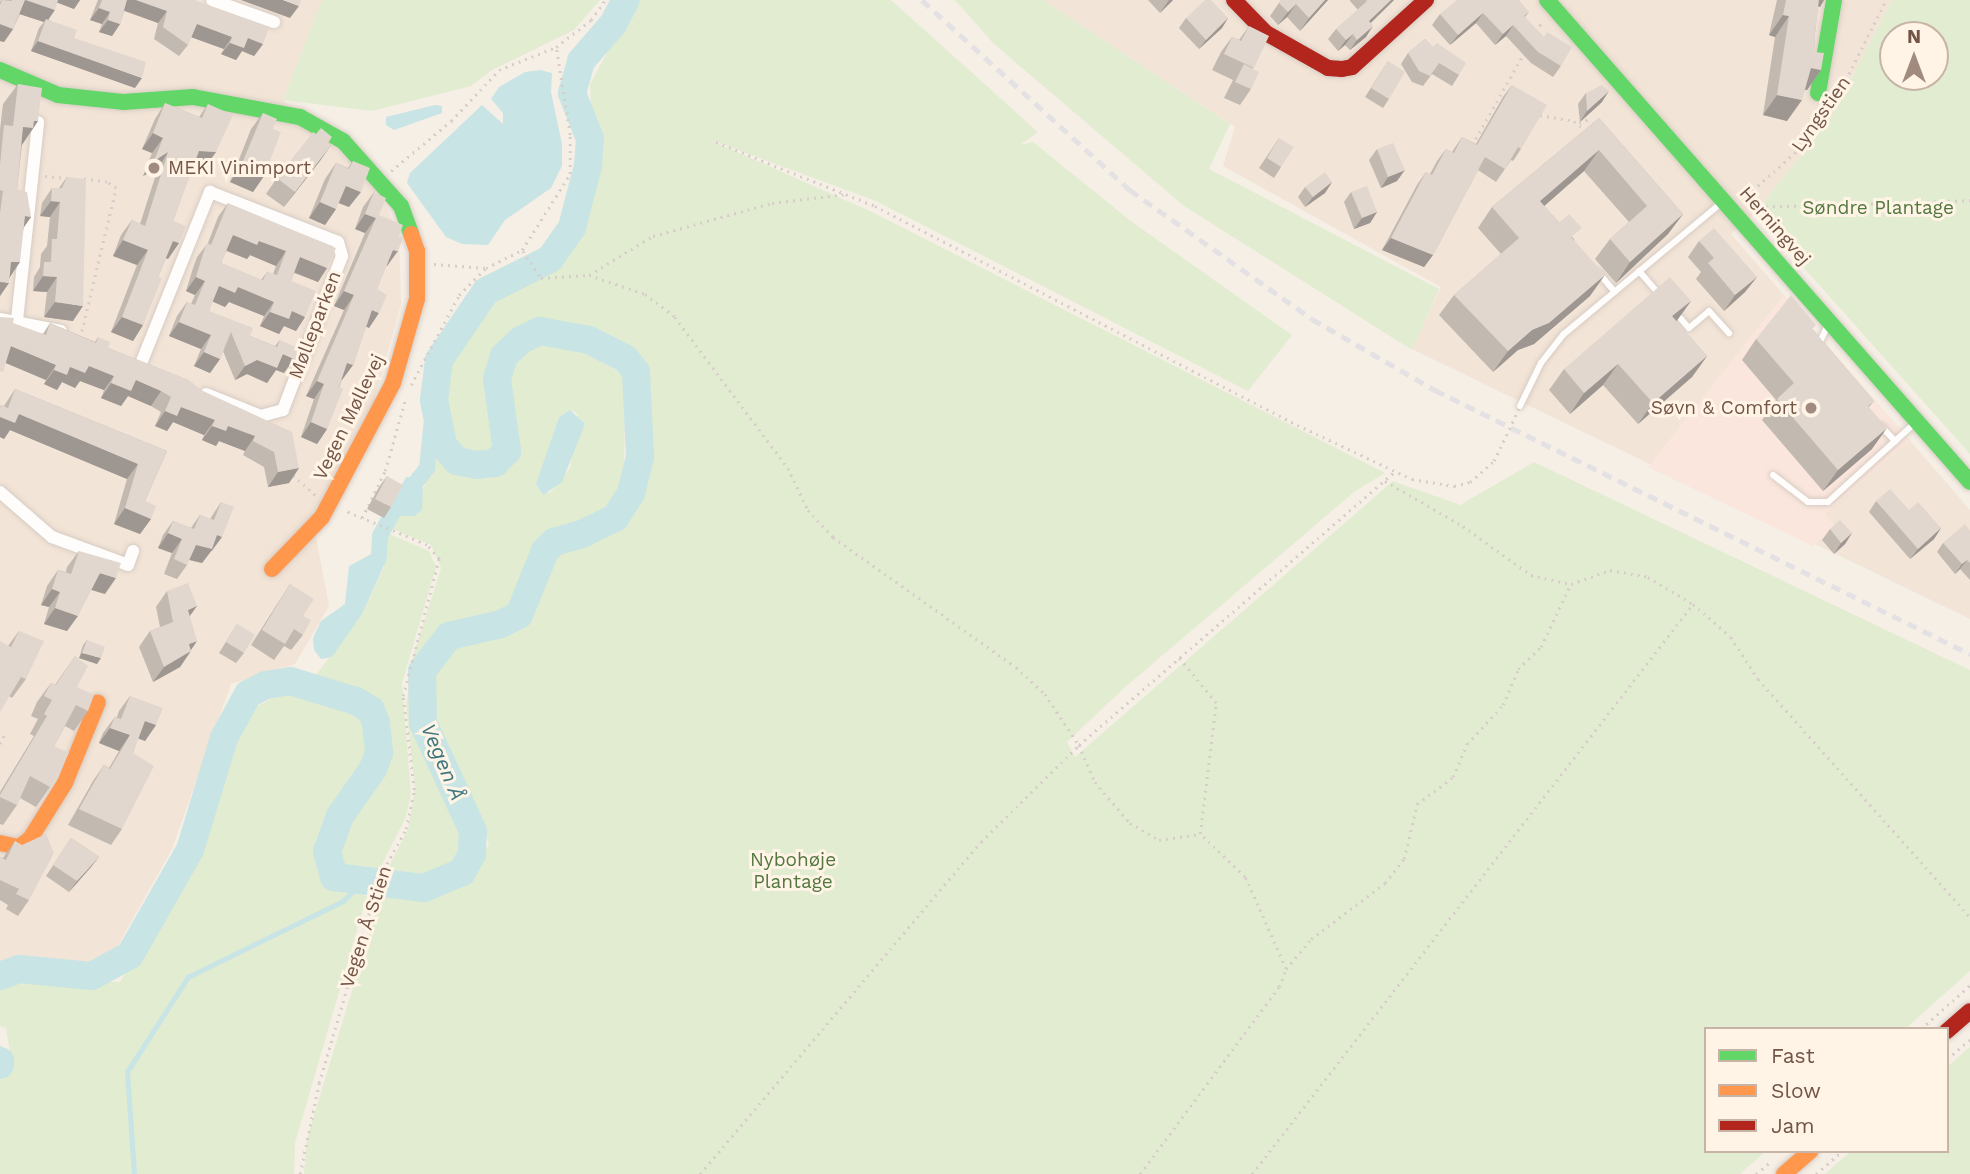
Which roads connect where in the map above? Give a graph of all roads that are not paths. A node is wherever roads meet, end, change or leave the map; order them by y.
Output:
1 (212, 0) edge
2 (1234, 0) edge
3 (1426, 0) edge
4 (1834, 0) edge
5 (1549, 2) edge
6 (274, 22) dead end
7 (0, 69) edge
8 (1818, 93) dead end
9 (38, 122) edge
10 (1728, 204) junction
11 (1679, 220) edge
12 (1688, 231) junction
13 (1589, 262) edge
14 (1639, 271) junction
15 (1615, 292) junction
16 (1664, 299) edge
17 (1672, 309) edge
18 (0, 319) edge
19 (17, 320) junction
20 (1830, 321) junction
21 (1728, 333) dead end
22 (80, 338) edge
23 (1819, 356) edge
24 (140, 366) edge
25 (188, 386) edge
26 (1520, 405) road end
27 (1917, 421) junction
28 (1878, 422) edge
29 (1895, 442) junction
30 (1773, 475) dead end
31 (1970, 482) edge
32 (0, 492) edge
33 (133, 551) dead end
34 (272, 569) dead end
35 (98, 702) dead end
36 (0, 844) edge
37 (1968, 1013) edge
38 (1949, 1029) edge
39 (1808, 1153) edge
40 (1784, 1174) edge

1 - 6 street
2 - 3 street
4 - 8 street
5 - 10 street, Herningvej
7 - 34 street, Vegen Møllevej
9 - 19 street
10 - 12 lane
10 - 20 street, Herningvej
11 - 12 lane
12 - 14 lane
13 - 15 lane
14 - 15 lane
14 - 16 lane
15 - 26 lane
17 - 21 lane
18 - 19 street
19 - 22 street
20 - 23 lane
20 - 27 street, Herningvej
24 - 25 street, Mølleparken
27 - 29 lane
27 - 31 street, Herningvej
28 - 29 lane
29 - 30 lane
32 - 33 street
35 - 36 street
37 - 38 street
39 - 40 street

